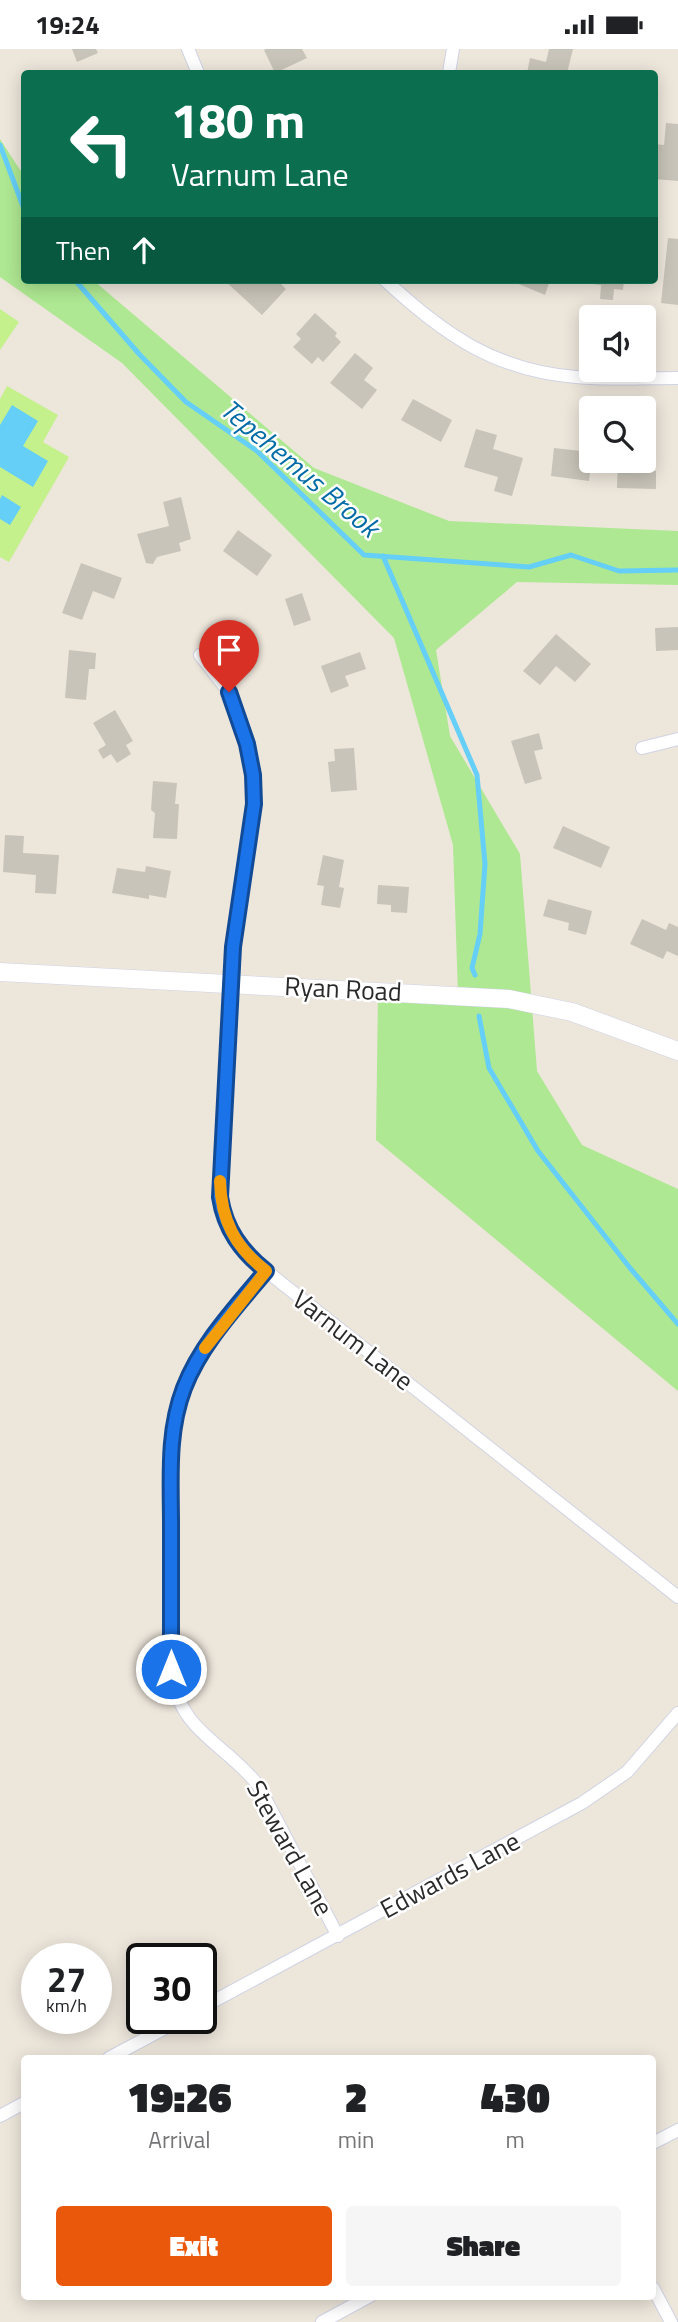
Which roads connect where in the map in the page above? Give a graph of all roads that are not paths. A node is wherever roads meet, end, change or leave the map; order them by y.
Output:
1 (188, 49) edge
2 (453, 49) edge
3 (197, 70) edge
4 (450, 70) edge
5 (389, 284) edge
6 (678, 378) edge
7 (200, 655) dead end
8 (678, 739) edge
9 (642, 748) dead end
10 (0, 972) edge
11 (230, 985) junction
12 (678, 1051) edge
13 (266, 1271) junction
14 (678, 1597) edge
15 (678, 1713) edge
16 (338, 1936) junction
17 (217, 2000) edge
18 (154, 2034) edge
19 (115, 2055) edge
20 (21, 2105) edge
21 (0, 2116) edge
22 (678, 2130) edge
23 (656, 2141) edge
24 (656, 2294) edge
25 (362, 2300) edge
26 (323, 2322) edge
27 (671, 2322) edge

1 - 3 street
2 - 4 street
5 - 6 street
7 - 11 street, Varnum Lane
8 - 9 street
10 - 11 street, Ryan Road
11 - 12 street, Ryan Road
11 - 13 street, Varnum Lane
13 - 14 street, Varnum Lane
13 - 16 street, Steward Lane
15 - 16 street, Edwards Lane
16 - 17 street, Edwards Lane
18 - 19 street
20 - 21 street
22 - 23 street
24 - 27 street
25 - 26 street

